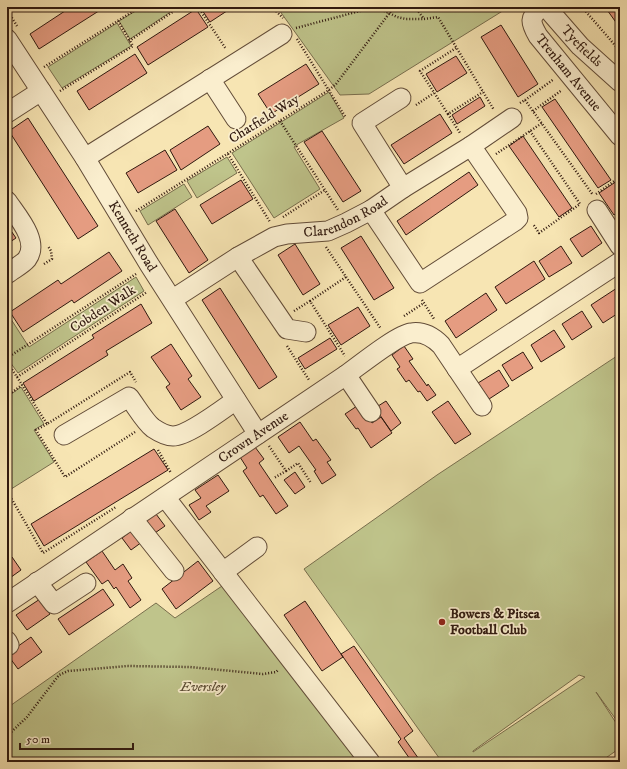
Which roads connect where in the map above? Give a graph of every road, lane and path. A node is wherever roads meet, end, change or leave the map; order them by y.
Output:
1 (140, 7) edge
2 (180, 7) edge
3 (198, 7) edge
4 (272, 7) edge
5 (375, 7) edge
6 (394, 7) edge
7 (415, 7) edge
8 (541, 7) edge
9 (546, 7) edge
10 (582, 7) edge
11 (366, 9) junction
12 (390, 13) junction
13 (424, 19) junction
14 (118, 21) junction
15 (286, 32) junction
16 (7, 38) edge
17 (129, 40) junction
18 (456, 48) junction
19 (620, 51) edge
20 (235, 63) junction
21 (44, 68) dead end
22 (210, 79) junction
23 (620, 82) edge
24 (329, 90) junction
25 (40, 91) junction
26 (59, 92) dead end
27 (483, 92) junction
28 (434, 93) junction
29 (525, 100) junction
30 (408, 102) joint
31 (493, 108) junction
32 (533, 111) junction
33 (7, 113) edge
34 (448, 114) junction
35 (507, 115) junction
36 (236, 119) dead end
37 (280, 121) junction
38 (542, 123) junction
39 (350, 124) dead end
40 (530, 131) junction
41 (466, 142) junction
42 (618, 144) edge
43 (228, 154) junction
44 (494, 155) dead end
45 (85, 158) junction
46 (620, 158) edge
47 (620, 177) edge
48 (403, 188) junction
49 (325, 190) junction
50 (7, 201) edge
51 (587, 208) junction
52 (338, 210) dead end
53 (371, 210) junction
54 (134, 218) junction
55 (278, 220) dead end
56 (531, 221) dead end
57 (272, 224) dead end
58 (326, 246) dead end
59 (620, 246) edge
60 (238, 257) junction
61 (620, 262) edge
62 (7, 274) edge
63 (346, 277) junction
64 (140, 279) dead end
65 (148, 291) dead end
66 (420, 296) dead end
67 (173, 299) junction
68 (310, 302) junction
69 (424, 303) junction
70 (293, 312) dead end
71 (400, 319) dead end
72 (436, 322) dead end
73 (382, 331) dead end
74 (306, 332) dead end
75 (286, 344) dead end
76 (351, 352) dead end
77 (7, 358) edge
78 (7, 362) edge
79 (343, 364) junction
80 (457, 369) junction
81 (315, 376) dead end
82 (309, 380) junction
83 (22, 385) dead end
84 (303, 385) dead end
85 (7, 396) edge
86 (236, 400) junction
87 (482, 406) dead end
88 (371, 412) dead end
89 (47, 424) dead end
90 (137, 431) dead end
91 (64, 435) dead end
92 (263, 440) junction
93 (155, 446) dead end
94 (286, 471) junction
95 (165, 477) dead end
96 (274, 478) dead end
97 (311, 483) dead end
98 (7, 491) edge
99 (165, 497) junction
100 (125, 512) junction
101 (257, 547) dead end
102 (174, 571) dead end
103 (223, 572) junction
104 (37, 582) junction
105 (86, 583) dead end
106 (7, 603) edge
107 (293, 663) junction
108 (7, 736) edge
109 (370, 762) edge

1 - 14 path
2 - 17 path
3 - 20 path
4 - 15 path
5 - 11 path
6 - 12 path, Chatfield Way
7 - 13 path
8 - 42 street, Trenham Avenue
9 - 23 street, Tyefields
10 - 19 path
11 - 12 path
11 - 15 path
12 - 13 path
12 - 24 path, Chatfield Way
13 - 18 path
14 - 17 path
14 - 21 path
15 - 20 street
15 - 24 path
16 - 25 street, Kenneth Road
17 - 26 path
18 - 27 path
18 - 28 path
20 - 22 street
22 - 36 street
22 - 45 street
24 - 37 path, Chatfield Way
24 - 39 path
25 - 33 street
25 - 45 street, Kenneth Road
27 - 31 path
27 - 34 path
28 - 30 path
28 - 34 path
29 - 32 path
29 - 32 path
29 - 35 path
30 - 48 street
31 - 35 path
31 - 35 path
32 - 38 path
34 - 41 path
35 - 41 street, Clarendon Road
37 - 43 path, Chatfield Way
37 - 49 path
38 - 40 path
38 - 47 path
40 - 44 path
40 - 51 path
41 - 48 street, Clarendon Road
41 - 53 street
42 - 46 path
43 - 54 path, Chatfield Way
43 - 57 path
45 - 54 street, Kenneth Road
48 - 53 street, Clarendon Road
49 - 52 path
49 - 55 path
50 - 62 street
51 - 56 path
51 - 59 street
53 - 60 street, Clarendon Road
54 - 67 street, Kenneth Road
58 - 63 path
60 - 67 street, Clarendon Road
60 - 74 street
61 - 80 street
63 - 68 path
63 - 73 path
64 - 77 path, Cobden Walk
65 - 78 path, Cobden Walk
66 - 69 path
67 - 86 street, Kenneth Road
68 - 70 path
68 - 79 path
69 - 71 path
69 - 72 path
75 - 82 path
76 - 79 path
79 - 80 street, Crown Avenue
79 - 88 street
79 - 92 street, Crown Avenue
80 - 87 street, Crown Avenue
81 - 82 path
82 - 84 path
83 - 85 path
86 - 91 street
86 - 92 street, Kenneth Road
89 - 90 path
92 - 94 path
92 - 99 street, Crown Avenue
93 - 95 path
94 - 96 path
94 - 97 path
98 - 100 path
99 - 100 street, Crown Avenue
99 - 103 street
100 - 102 street
100 - 104 street, Crown Avenue
101 - 103 street
103 - 107 street
104 - 105 street
104 - 106 street, Crown Avenue
107 - 108 path
107 - 109 street

